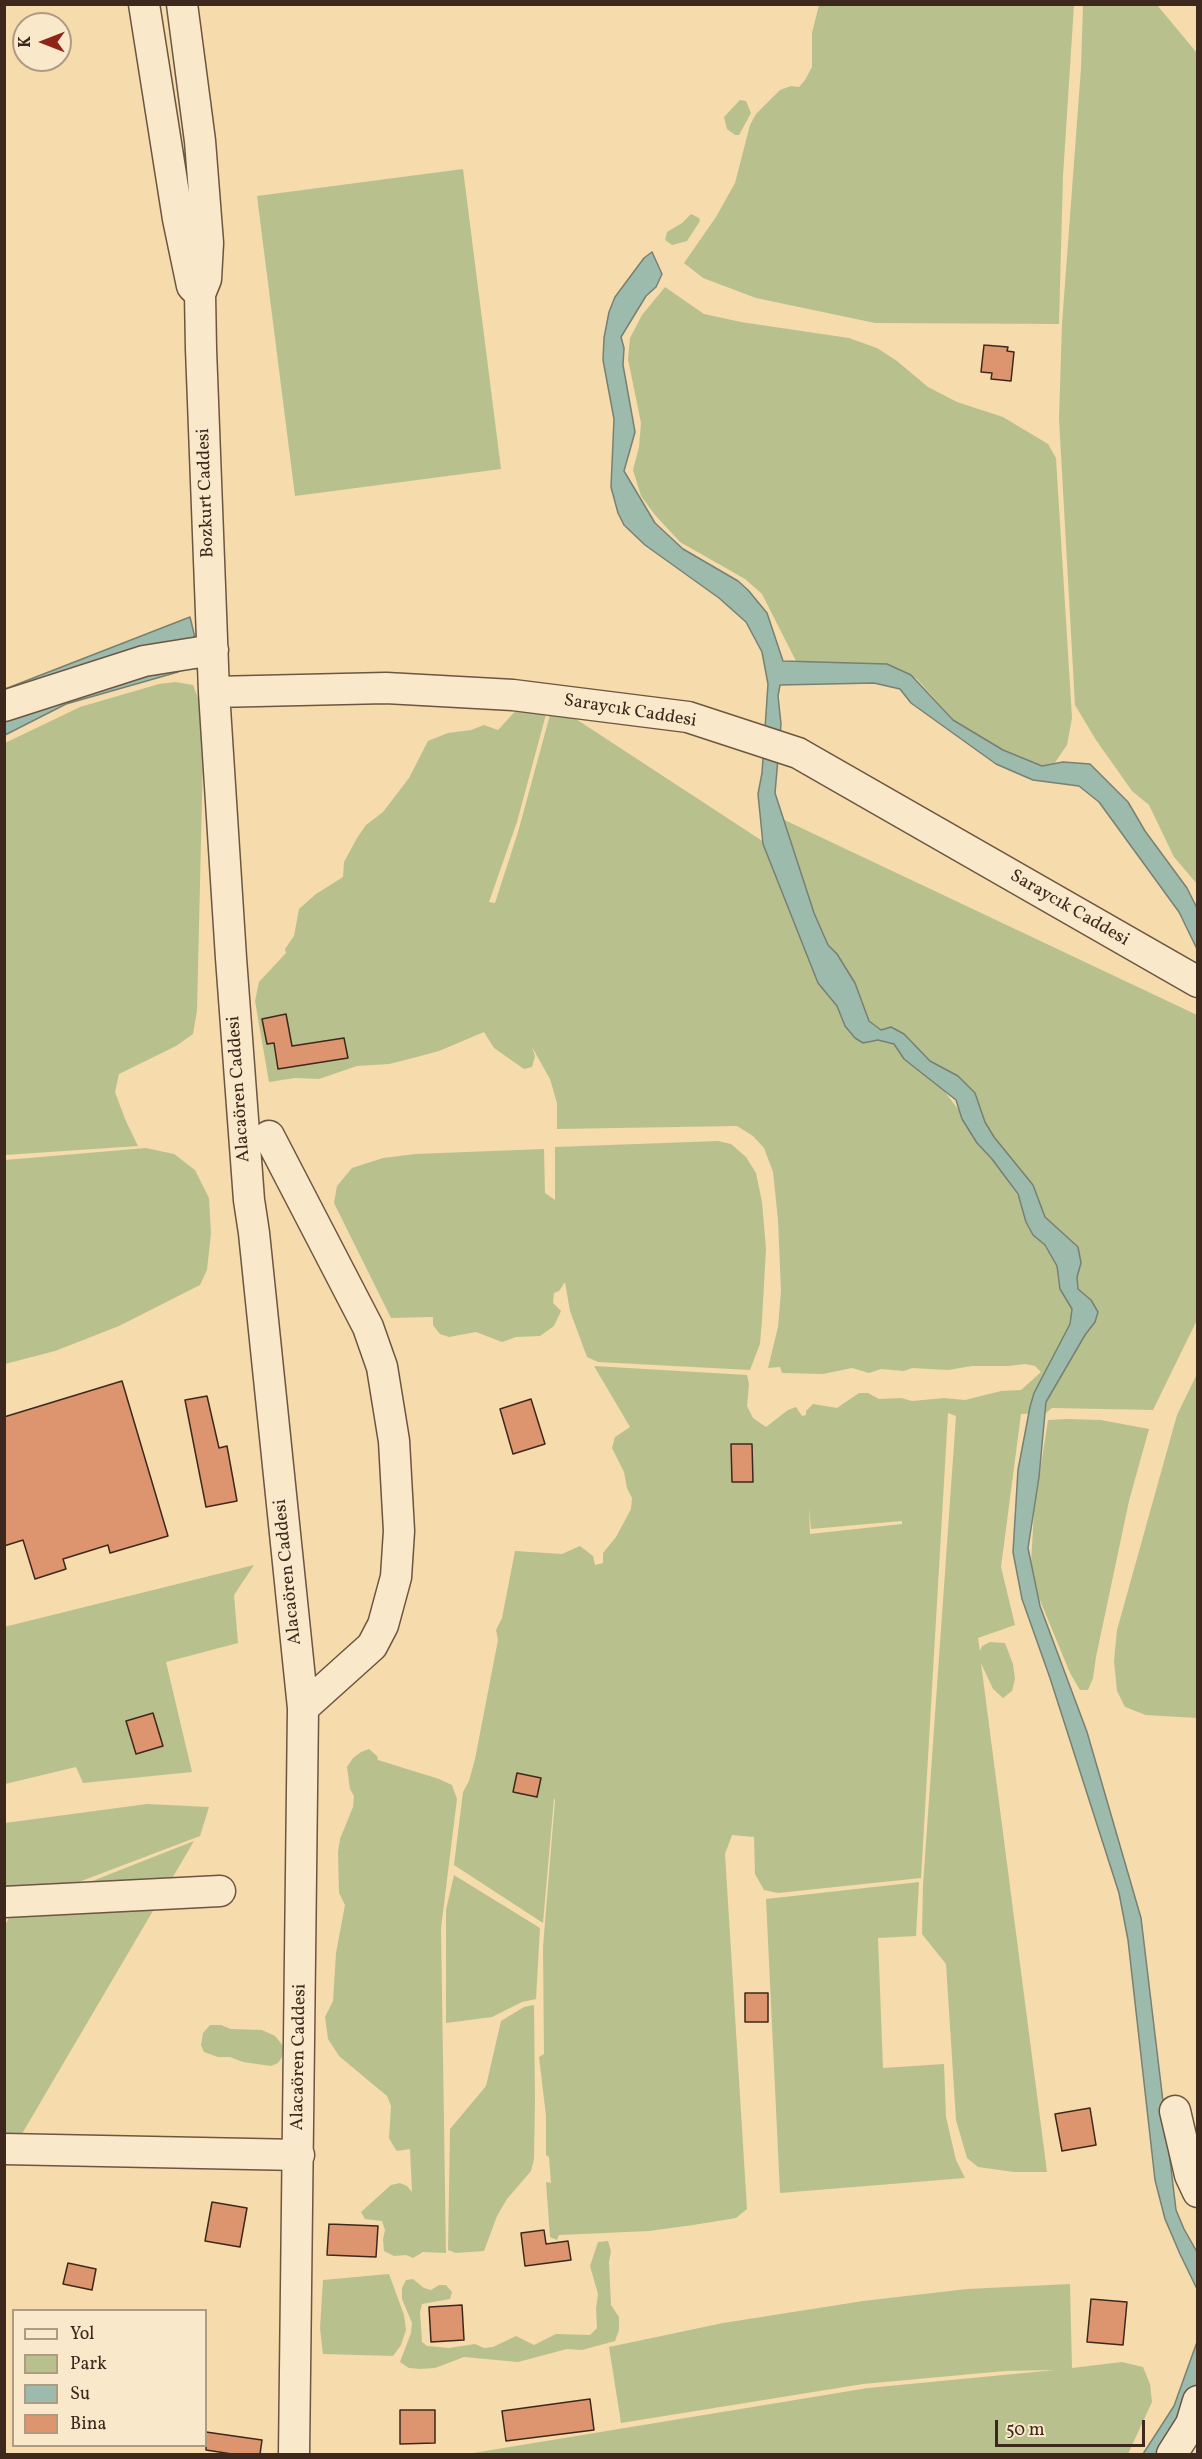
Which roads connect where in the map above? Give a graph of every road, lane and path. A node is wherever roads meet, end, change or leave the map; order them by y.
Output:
1 (144, 4) edge
2 (182, 4) edge
3 (200, 294) junction
4 (213, 650) junction
5 (214, 692) junction
6 (4, 706) edge
7 (1197, 982) edge
8 (269, 1136) dead end
9 (303, 1708) junction
10 (220, 1891) dead end
11 (4, 1902) edge
12 (1174, 2111) dead end
13 (4, 2149) edge
14 (299, 2155) junction
15 (1197, 2192) edge
16 (1197, 2407) edge
17 (294, 2454) edge
18 (1172, 2454) edge

1 - 3 street, Bozkurt Caddesi
2 - 3 street, Bozkurt Caddesi
3 - 4 street, Bozkurt Caddesi
4 - 5 street, Bozkurt Caddesi
4 - 6 street
5 - 7 street, Saraycık Caddesi
5 - 9 street, Alacaören Caddesi
8 - 9 street
9 - 14 street, Alacaören Caddesi
10 - 11 street
12 - 15 street
13 - 14 street
14 - 17 street, Alacaören Caddesi
16 - 18 street

